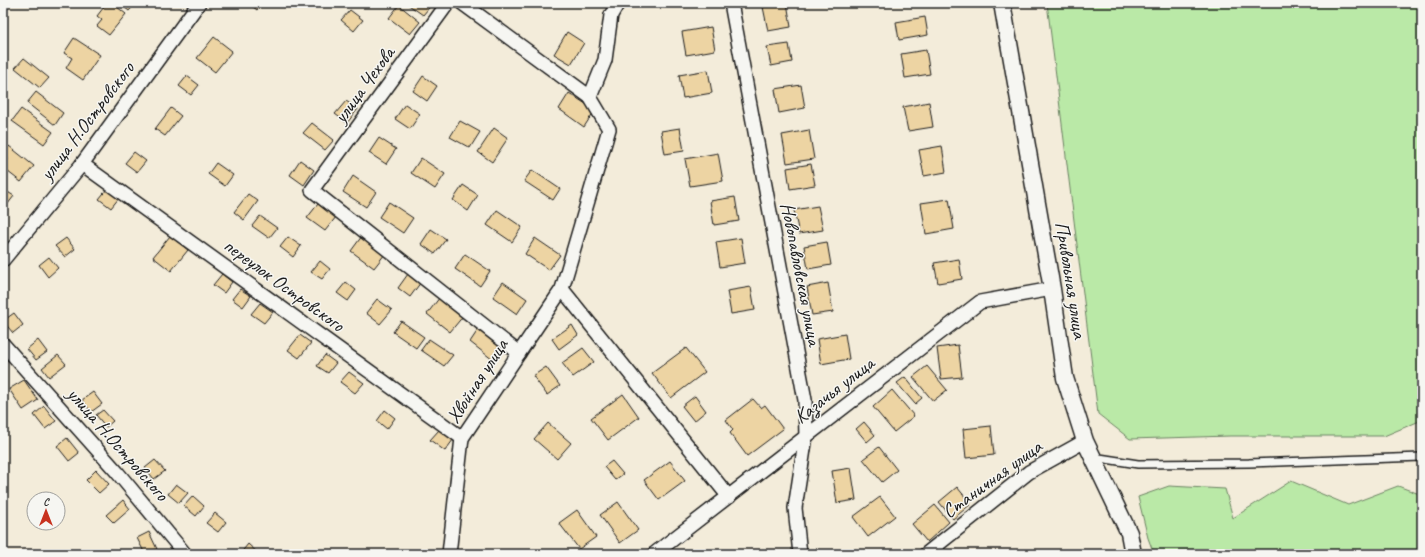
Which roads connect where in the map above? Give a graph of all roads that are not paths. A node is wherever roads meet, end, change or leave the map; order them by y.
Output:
1 (199, 3) edge
2 (448, 3) edge
3 (462, 3) edge
4 (618, 3) edge
5 (731, 3) edge
6 (1002, 3) edge
7 (590, 98) junction
8 (82, 164) junction
9 (3, 260) edge
10 (562, 289) junction
11 (1052, 289) junction
12 (3, 344) edge
13 (519, 353) junction
14 (806, 436) junction
15 (462, 438) junction
16 (1085, 441) junction
17 (1092, 457) junction
18 (1422, 457) edge
19 (729, 497) junction
20 (186, 554) edge
21 (448, 554) edge
22 (654, 554) edge
23 (800, 554) edge
24 (926, 554) edge
25 (1133, 554) edge

1 - 8 street, улица Н.Островского
2 - 13 street, улица Чехова
3 - 7 street
4 - 7 street
5 - 14 street, Новопавловская улица
6 - 11 street, Привольная улица
7 - 10 street, Хвойная улица
8 - 9 street, улица Н.Островского
8 - 15 street, переулок Островского
10 - 13 street, Хвойная улица
10 - 19 street
11 - 14 street, Казачья улица
11 - 16 street, Привольная улица
12 - 20 street, улица Н.Островского
13 - 15 street, Хвойная улица
14 - 19 street, Казачья улица
14 - 23 street, Новопавловская улица
15 - 21 street, Хвойная улица
16 - 17 street, Привольная улица
16 - 24 street, Станичная улица
17 - 18 lane
17 - 25 street, Привольная улица
19 - 22 street, Казачья улица

